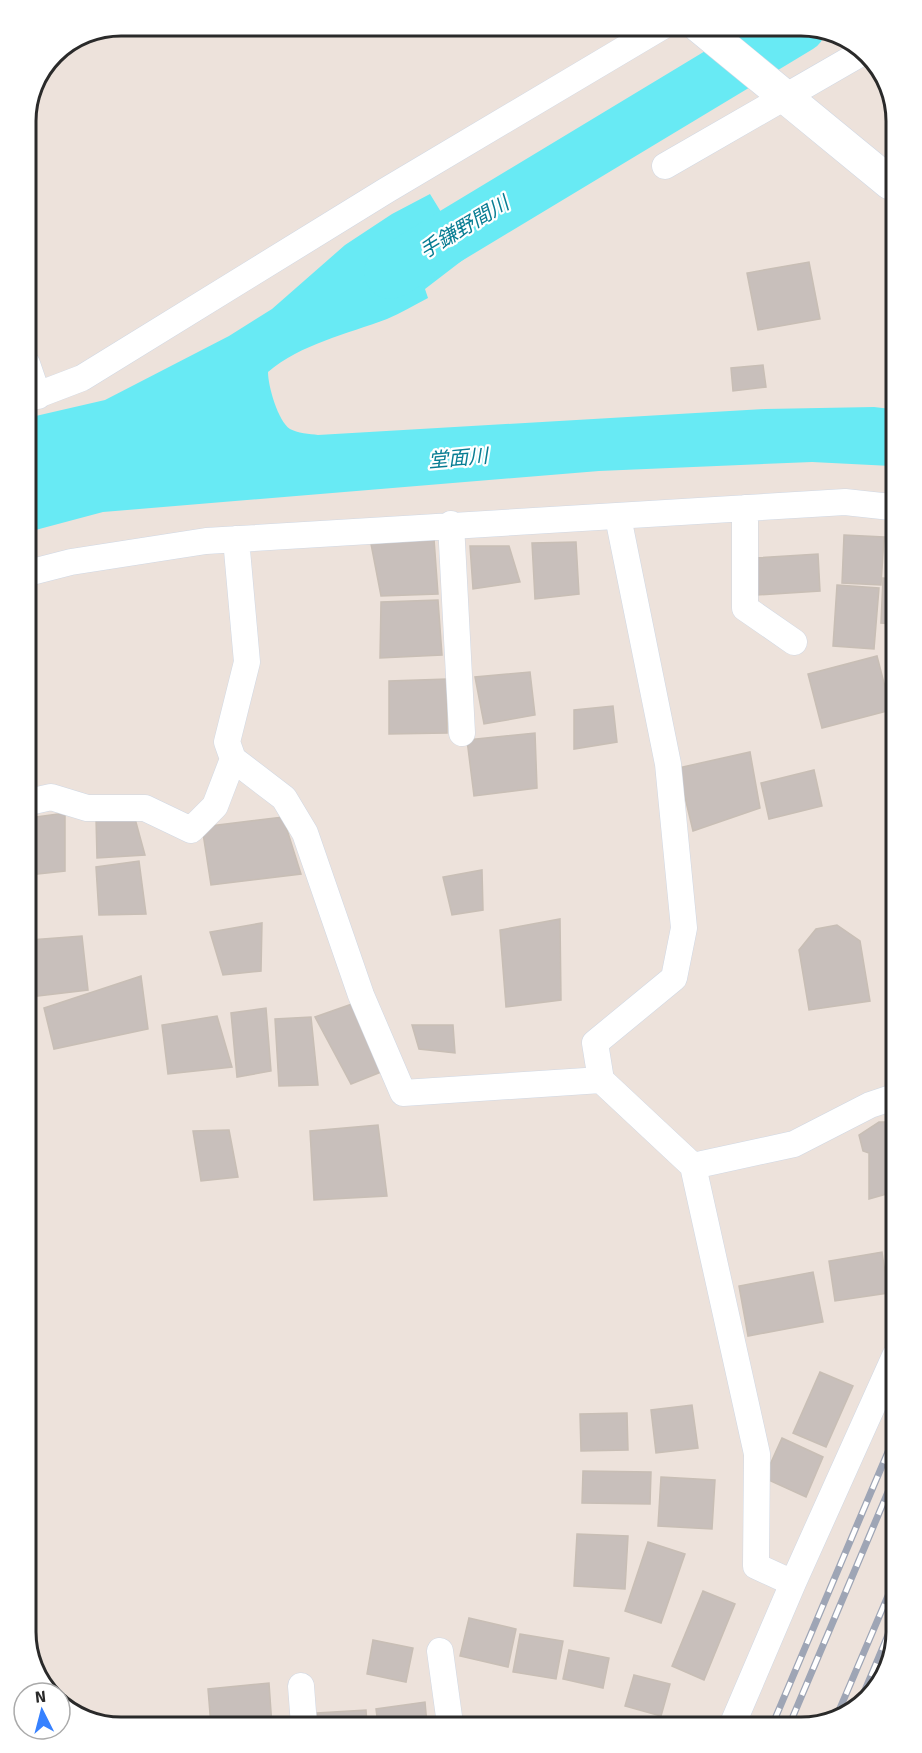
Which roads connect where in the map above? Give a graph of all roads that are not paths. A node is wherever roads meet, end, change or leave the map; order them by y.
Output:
1 (646, 36) edge
2 (711, 36) edge
3 (856, 56) edge
4 (784, 96) junction
5 (665, 166) dead end
6 (886, 180) edge
7 (36, 397) edge
8 (886, 506) edge
9 (744, 508) junction
10 (618, 517) junction
11 (451, 524) junction
12 (236, 539) junction
13 (36, 571) edge
14 (794, 642) dead end
15 (462, 734) dead end
16 (233, 759) junction
17 (36, 800) edge
18 (601, 1080) junction
19 (886, 1100) edge
20 (693, 1166) junction
21 (886, 1376) edge
22 (793, 1583) junction
23 (440, 1650) dead end
24 (302, 1686) dead end
25 (304, 1717) edge
26 (449, 1717) edge
27 (736, 1717) edge

1 - 7 street
2 - 4 street
3 - 4 street
4 - 5 street
4 - 6 street
8 - 9 street
9 - 10 street
9 - 14 street
10 - 11 street
10 - 18 street
11 - 12 street
11 - 15 street
12 - 13 street
12 - 16 street
16 - 17 street
16 - 18 street
18 - 20 street
19 - 20 street
20 - 22 street
21 - 22 street
22 - 27 street
23 - 26 street
24 - 25 street

